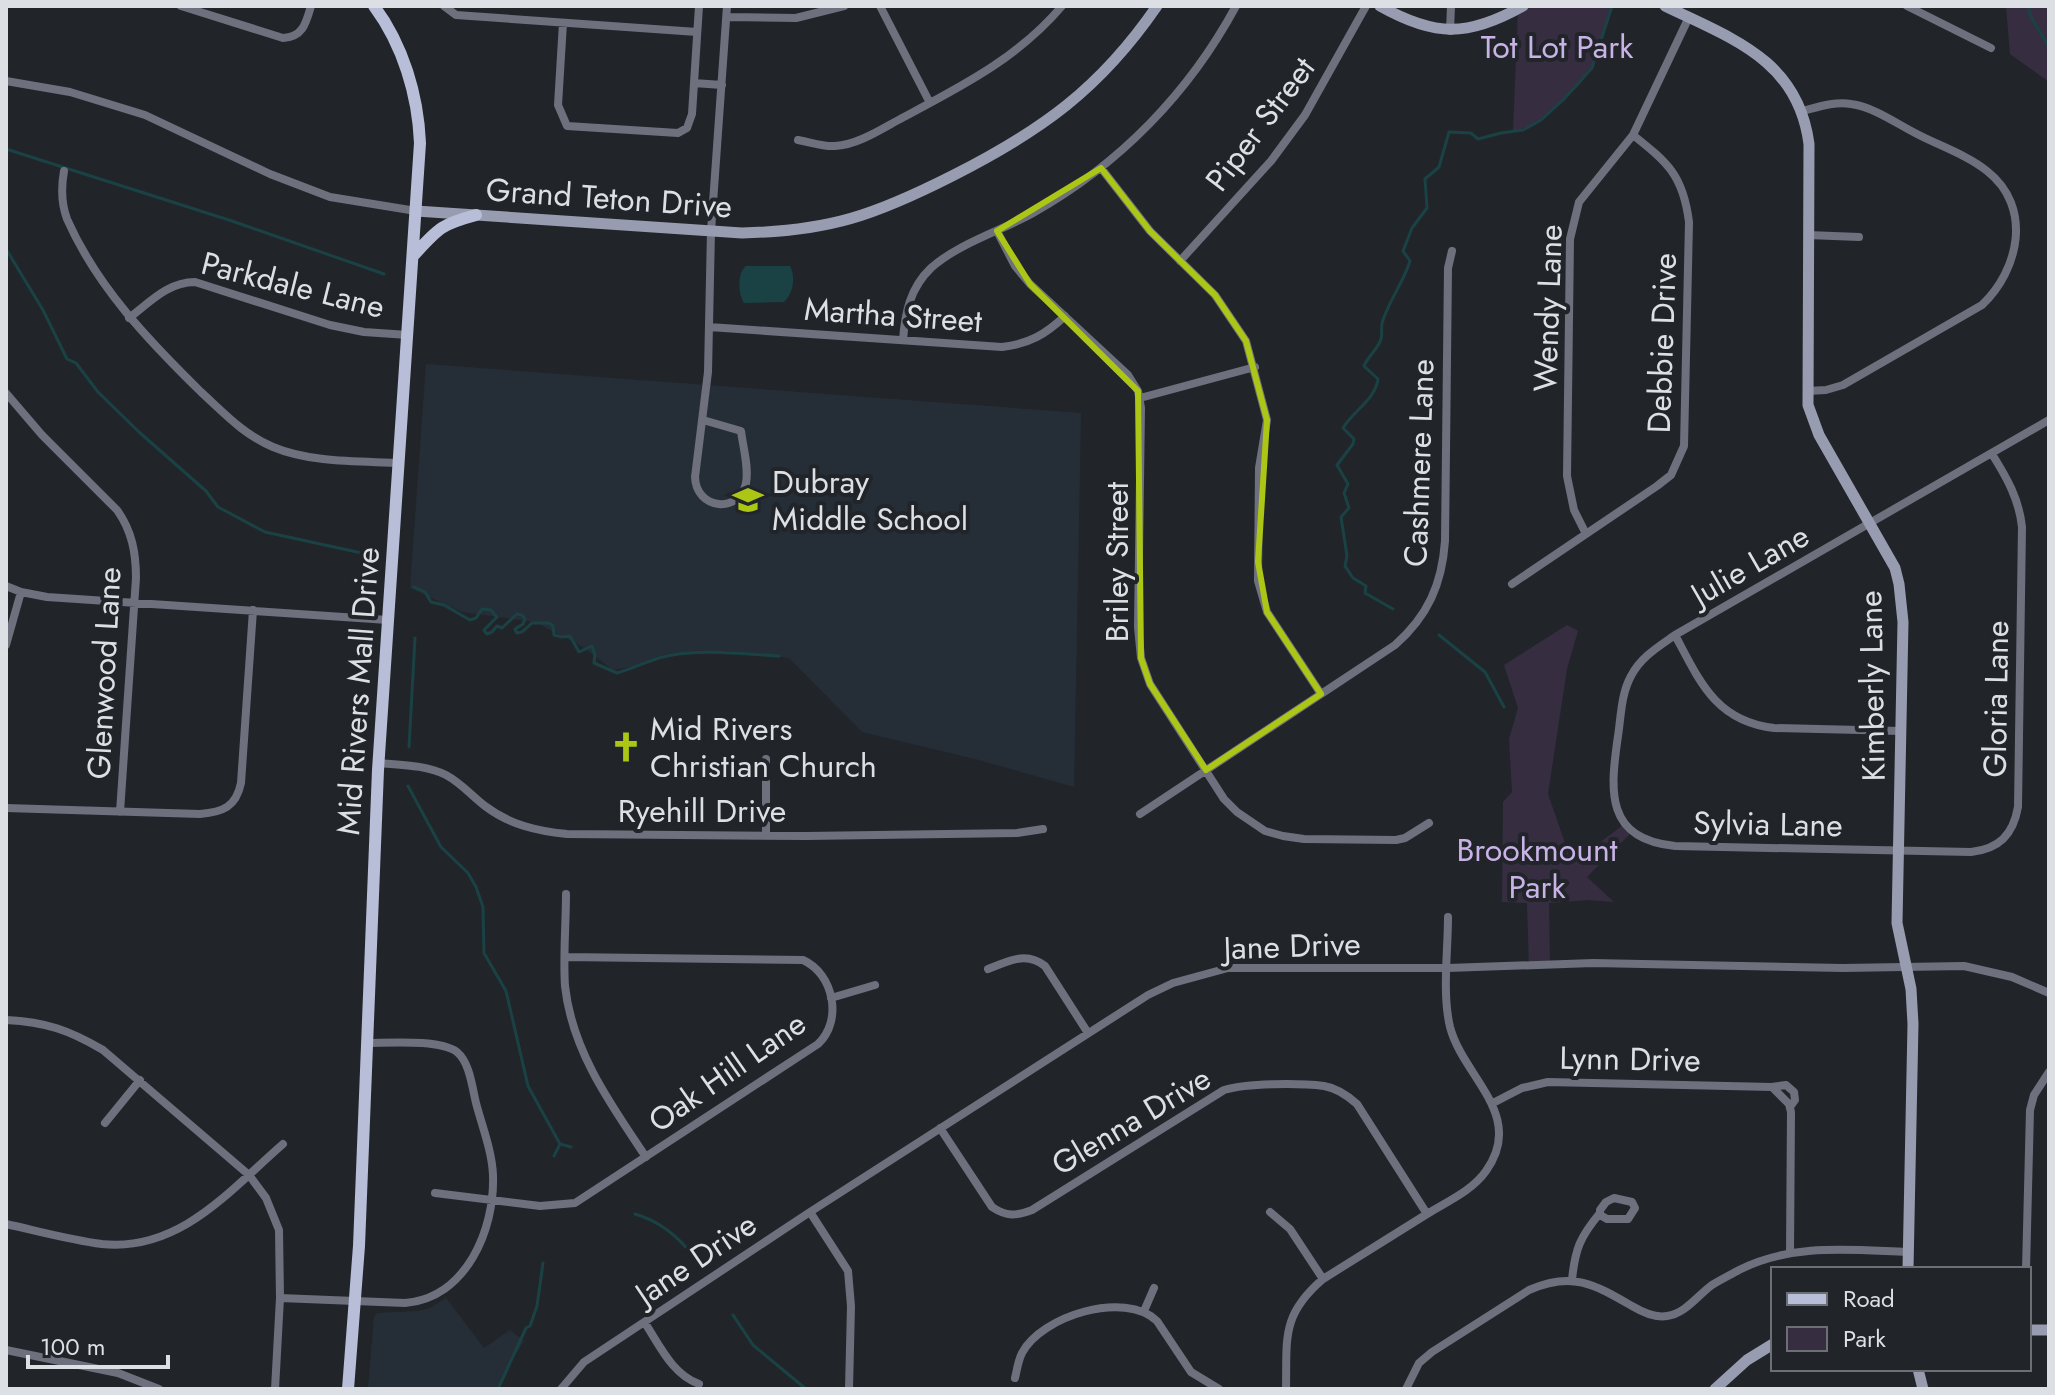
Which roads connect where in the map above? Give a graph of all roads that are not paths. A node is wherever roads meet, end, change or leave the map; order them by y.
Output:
1 (181, 6) edge
2 (311, 6) edge
3 (374, 6) edge
4 (444, 6) edge
5 (699, 6) edge
6 (727, 6) edge
7 (841, 6) edge
8 (880, 6) edge
9 (1062, 6) edge
10 (1157, 6) edge
11 (1236, 6) edge
12 (1366, 6) edge
13 (1380, 6) edge
14 (1451, 6) edge
15 (1523, 6) edge
16 (1665, 6) edge
17 (1907, 6) edge
18 (812, 10) edge
19 (727, 17) junction
20 (1689, 17) junction
21 (563, 23) junction
22 (1450, 31) junction
23 (697, 32) junction
24 (1991, 48) dead end
25 (6, 81) edge
26 (694, 83) junction
27 (722, 85) junction
28 (930, 103) junction
29 (1803, 111) junction
30 (1633, 135) junction
31 (798, 140) dead end
32 (1101, 168) junction
33 (64, 171) dead end
34 (416, 211) junction
35 (476, 215) junction
36 (711, 231) junction
37 (997, 231) junction
38 (1808, 235) junction
39 (1859, 237) dead end
40 (1452, 251) dead end
41 (413, 256) junction
42 (1180, 261) junction
43 (1065, 316) junction
44 (129, 318) junction
45 (709, 327) junction
46 (408, 335) junction
47 (903, 340) junction
48 (1255, 367) junction
49 (1807, 391) junction
50 (6, 393) edge
51 (1140, 398) junction
52 (703, 420) junction
53 (2049, 420) edge
54 (1992, 454) junction
55 (400, 463) junction
56 (1870, 523) junction
57 (1586, 534) junction
58 (1512, 584) dead end
59 (6, 586) edge
60 (21, 592) junction
61 (134, 602) junction
62 (253, 610) junction
63 (388, 620) junction
64 (1675, 635) junction
65 (6, 645) edge
66 (1321, 694) junction
67 (1900, 731) junction
68 (766, 759) dead end
69 (379, 763) junction
70 (1206, 770) junction
71 (6, 808) edge
72 (120, 812) junction
73 (1140, 814) dead end
74 (1429, 823) dead end
75 (1043, 829) dead end
76 (766, 836) junction
77 (1640, 836) joint
78 (1898, 851) junction
79 (566, 894) dead end
80 (1448, 917) dead end
81 (565, 957) junction
82 (1906, 967) junction
83 (1448, 968) junction
84 (988, 969) dead end
85 (875, 985) dead end
86 (2049, 993) edge
87 (831, 998) junction
88 (6, 1020) edge
89 (1088, 1033) junction
90 (366, 1043) junction
91 (2049, 1072) edge
92 (140, 1080) junction
93 (1493, 1103) junction
94 (105, 1123) dead end
95 (940, 1128) junction
96 (283, 1144) dead end
97 (646, 1157) junction
98 (249, 1175) junction
99 (435, 1193) dead end
100 (492, 1200) junction
101 (810, 1212) junction
102 (1270, 1212) dead end
103 (1600, 1213) dead end
104 (1427, 1214) junction
105 (6, 1224) edge
106 (1790, 1252) junction
107 (1907, 1252) junction
108 (1908, 1267) edge
109 (2026, 1267) edge
110 (1323, 1279) junction
111 (1572, 1280) junction
112 (1154, 1288) dead end
113 (280, 1298) junction
114 (356, 1301) junction
115 (1144, 1311) junction
116 (645, 1323) junction
117 (1771, 1345) edge
118 (6, 1350) edge
119 (1015, 1378) dead end
120 (699, 1384) dead end
121 (159, 1389) edge
122 (275, 1389) edge
123 (348, 1389) edge
124 (561, 1389) edge
125 (849, 1389) edge
126 (1219, 1389) edge
127 (1286, 1389) edge
128 (1406, 1389) edge
129 (1715, 1389) edge

1 - 2 street
3 - 34 main road, Mid Rivers Mall Drive
4 - 21 street
5 - 23 street
6 - 19 street
7 - 18 street
8 - 28 street
9 - 28 street
10 - 36 street, Grand Teton Drive
11 - 32 street
12 - 42 street, Piper Street
13 - 22 street
14 - 22 street
15 - 22 street
16 - 20 street, Kimberly Lane
17 - 24 street
18 - 19 street
19 - 27 street
20 - 29 street, Kimberly Lane
20 - 30 street, Wendy Lane
21 - 23 street
21 - 26 street
23 - 26 street
25 - 34 street, Grand Teton Drive
26 - 27 street
27 - 36 street
28 - 31 street
29 - 38 street, Kimberly Lane
29 - 49 street
30 - 57 street, Wendy Lane
30 - 57 street, Debbie Drive
32 - 37 street
32 - 42 street
33 - 44 street
34 - 35 street, Grand Teton Drive
34 - 41 main road, Mid Rivers Mall Drive
35 - 36 street, Grand Teton Drive
35 - 41 main road
36 - 45 street
37 - 43 street
37 - 47 street
38 - 39 street
38 - 49 street, Kimberly Lane
40 - 66 street, Cashmere Lane
41 - 46 main road, Mid Rivers Mall Drive
42 - 48 street
43 - 47 street, Martha Street
43 - 51 street
44 - 46 street, Parkdale Lane
44 - 55 street
45 - 47 street, Martha Street
45 - 52 street
46 - 55 main road, Mid Rivers Mall Drive
48 - 51 street
48 - 66 street
49 - 56 street, Kimberly Lane
50 - 61 street, Glenwood Lane
51 - 70 street, Briley Street
52 - 52 street
53 - 54 street, Julie Lane
54 - 56 street, Julie Lane
54 - 78 street, Gloria Lane
55 - 63 main road, Mid Rivers Mall Drive
56 - 64 street, Julie Lane
56 - 67 street, Kimberly Lane
57 - 58 street, Debbie Drive
59 - 60 street
60 - 61 street
60 - 65 street
61 - 62 street
61 - 72 street, Glenwood Lane
62 - 63 street
62 - 72 street
63 - 69 main road, Mid Rivers Mall Drive
64 - 67 street
64 - 77 street, Julie Lane
66 - 70 street, Cashmere Lane
67 - 78 street, Kimberly Lane
68 - 76 street
69 - 76 street, Ryehill Drive
69 - 90 main road, Mid Rivers Mall Drive
70 - 73 street, Cashmere Lane
70 - 74 street, Briley Street
71 - 72 street
75 - 76 street, Ryehill Drive
77 - 78 street, Sylvia Lane
78 - 82 street, Kimberly Lane
79 - 81 street
80 - 83 street
81 - 87 street, Oak Hill Lane
81 - 97 street
82 - 83 street, Jane Drive
82 - 86 street, Jane Drive
82 - 107 street, Kimberly Lane
83 - 89 street, Jane Drive
83 - 93 street
84 - 89 street
85 - 87 street
87 - 97 street, Oak Hill Lane
88 - 92 street
89 - 95 street, Jane Drive
90 - 100 street
90 - 114 main road, Mid Rivers Mall Drive
91 - 109 street
92 - 94 street
92 - 98 street
93 - 104 street
93 - 106 street, Lynn Drive
95 - 101 street, Jane Drive
95 - 104 street, Glenna Drive
96 - 98 street
97 - 100 street, Oak Hill Lane
98 - 105 street
98 - 113 street
99 - 100 street, Oak Hill Lane
100 - 114 street
101 - 116 street, Jane Drive
101 - 125 street
102 - 110 street
103 - 111 street
104 - 110 street
106 - 107 street
106 - 111 street
107 - 108 street, Kimberly Lane
110 - 127 street
111 - 128 street
112 - 115 street
113 - 114 street
113 - 122 street
114 - 123 main road, Mid Rivers Mall Drive
115 - 119 street
115 - 126 street
116 - 120 street
116 - 124 street, Jane Drive
117 - 129 street
118 - 121 street

